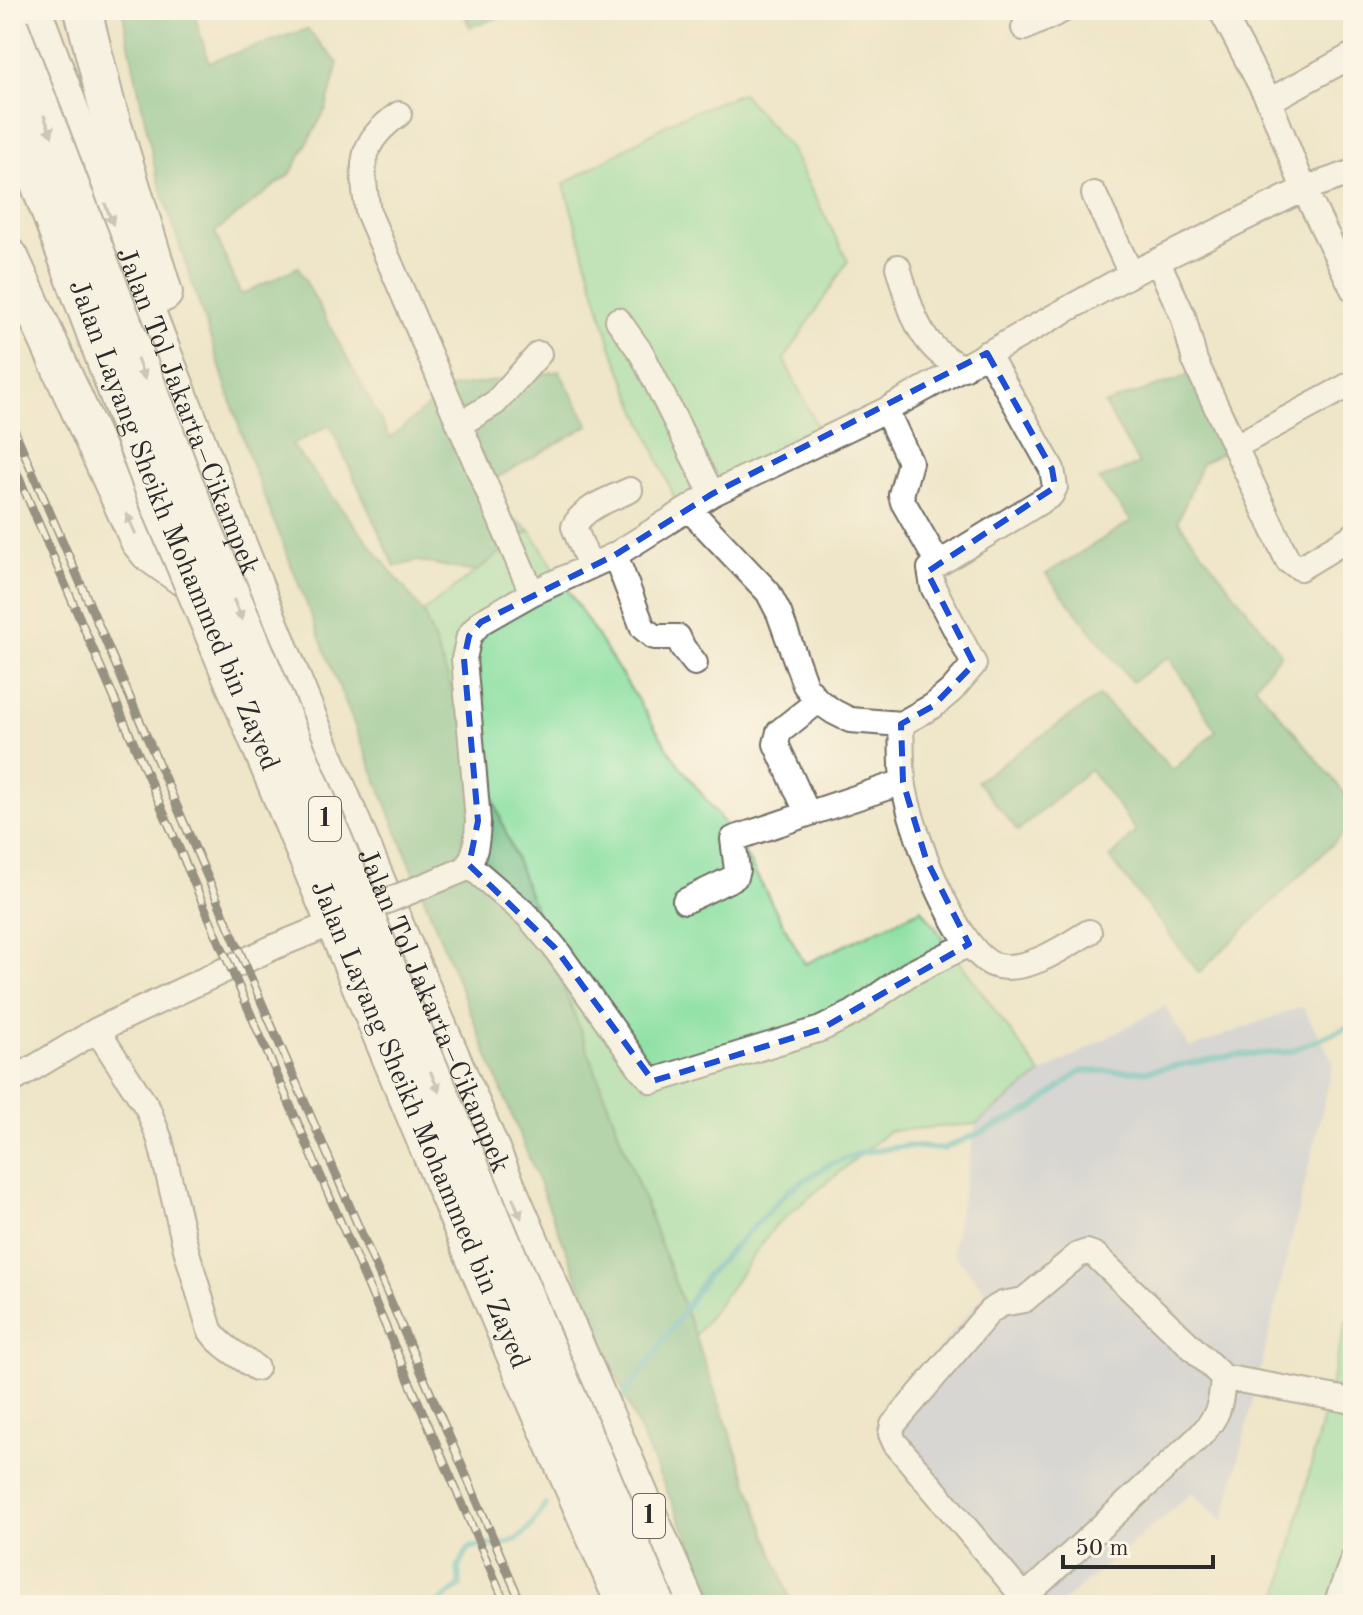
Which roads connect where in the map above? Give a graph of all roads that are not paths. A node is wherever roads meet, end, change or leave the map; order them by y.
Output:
1 (33, 10) edge
2 (83, 10) edge
3 (1063, 10) edge
4 (1221, 10) edge
5 (10, 27) edge
6 (1024, 28) dead end
7 (1353, 55) edge
8 (1269, 101) junction
9 (10, 106) edge
10 (399, 114) dead end
11 (10, 119) edge
12 (1353, 172) edge
13 (1304, 189) junction
14 (1094, 194) dead end
15 (10, 257) edge
16 (1158, 262) junction
17 (898, 267) dead end
18 (1131, 274) junction
19 (1352, 285) edge
20 (618, 320) dead end
21 (987, 353) junction
22 (539, 354) dead end
23 (964, 368) junction
24 (1353, 383) edge
25 (886, 410) junction
26 (460, 424) junction
27 (1236, 446) junction
28 (630, 490) dead end
29 (712, 494) junction
30 (689, 509) junction
31 (1353, 536) edge
32 (615, 555) junction
33 (938, 563) junction
34 (590, 566) junction
35 (184, 578) junction
36 (532, 593) junction
37 (279, 646) junction
38 (695, 663) dead end
39 (818, 701) junction
40 (901, 724) junction
41 (903, 782) junction
42 (807, 812) junction
43 (466, 867) junction
44 (685, 901) dead end
45 (1089, 932) dead end
46 (969, 944) junction
47 (97, 1030) junction
48 (10, 1082) edge
49 (256, 1368) dead end
50 (1223, 1377) junction
51 (1353, 1401) edge
52 (1353, 1559) edge
53 (617, 1605) edge
54 (625, 1605) edge
55 (657, 1605) edge
56 (687, 1605) edge
57 (1336, 1605) edge

1 -> 37 highway, Jalan Tol Jakarta–Cikampek / 1
2 - 37 highway
3 - 6 street
4 - 8 street
5 -> 55 highway, Jalan Layang Sheikh Mohammed bin Zayed / 1, bridge
7 - 8 street
8 - 13 street
9 - 54 highway, Jalan Layang Sheikh Mohammed bin Zayed / 1, bridge
10 - 26 street
11 - 35 highway, 1
12 - 13 street
13 - 16 street
13 - 19 street
14 - 18 street
35 -> 15 highway
16 - 18 street
16 - 27 street
17 - 23 street
18 - 21 street
20 - 29 street
21 - 23 street
21 - 33 street
22 - 26 street
23 - 25 street
24 - 27 street
25 - 29 street
25 - 33 street
26 - 36 street
27 - 31 street
28 - 34 street
29 - 30 street
30 - 32 street
30 - 39 street
32 - 34 street
32 - 38 street
33 - 40 street
34 - 36 street
35 - 53 highway, 1
36 - 43 street
37 -> 56 highway, Jalan Tol Jakarta–Cikampek / 1
39 - 40 street
39 - 42 street
40 - 41 street
41 - 42 street
41 - 46 street
42 - 44 street
43 - 46 street
43 - 47 street, bridge
45 - 46 street
47 - 48 street
47 - 49 street
50 - 50 street
50 - 51 street
52 - 57 street

